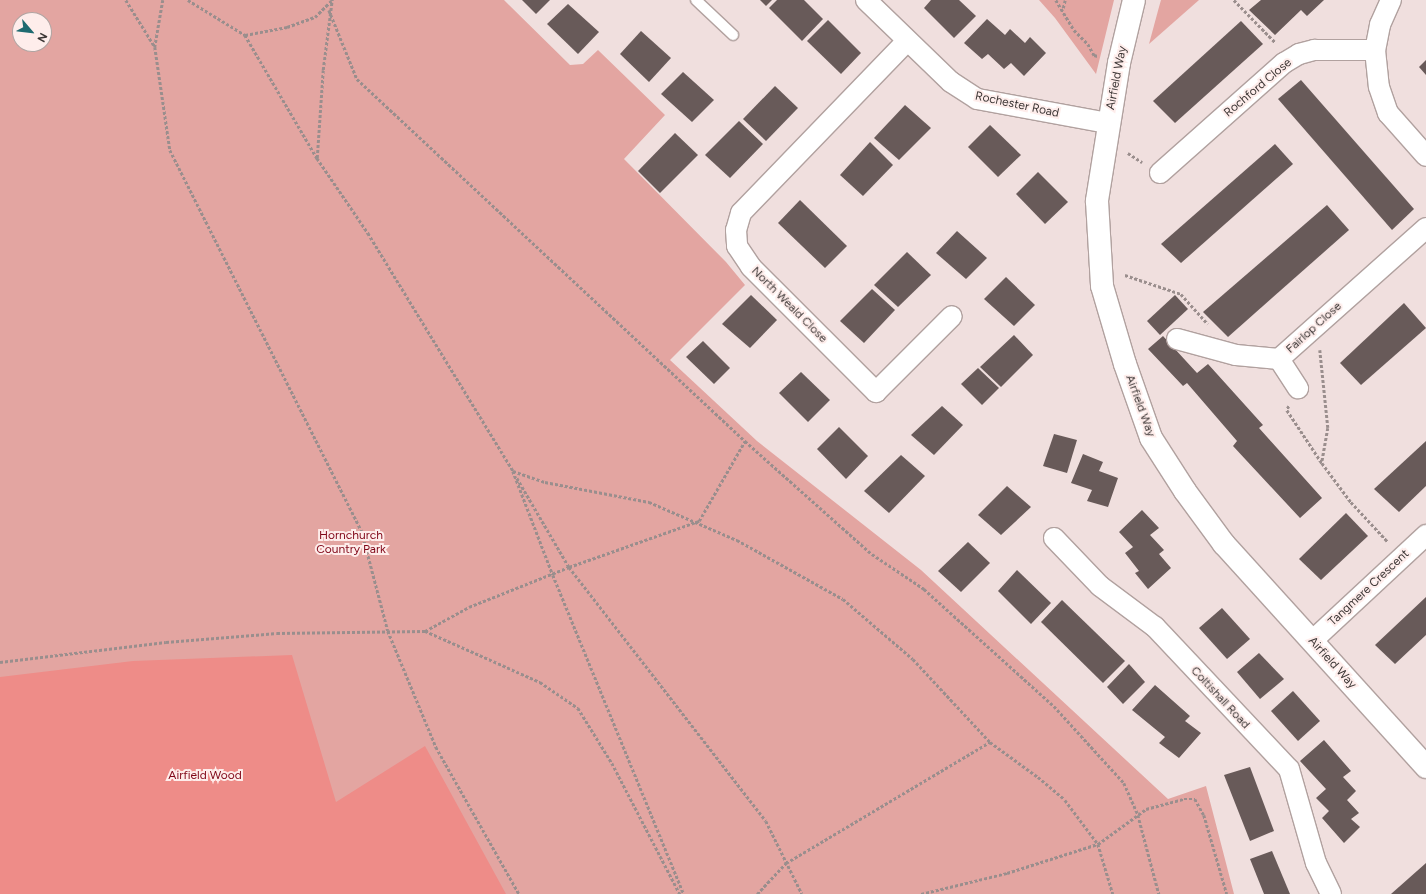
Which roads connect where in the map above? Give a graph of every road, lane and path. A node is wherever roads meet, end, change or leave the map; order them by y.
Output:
1 (126, 0) edge
2 (163, 0) edge
3 (188, 0) edge
4 (332, 0) edge
5 (696, 0) edge
6 (866, 0) edge
7 (1056, 0) edge
8 (1065, 0) edge
9 (1134, 0) edge
10 (1234, 0) edge
11 (1391, 0) edge
12 (1063, 8) junction
13 (329, 10) junction
14 (245, 35) junction
15 (733, 35) dead end
16 (907, 41) junction
17 (155, 47) junction
18 (1374, 50) junction
19 (1292, 59) junction
20 (1119, 63) junction
21 (1108, 123) junction
22 (1426, 156) edge
23 (317, 158) junction
24 (1160, 173) dead end
25 (1426, 228) edge
26 (1101, 268) junction
27 (952, 316) dead end
28 (1316, 325) junction
29 (1211, 328) dead end
30 (1177, 339) dead end
31 (1279, 359) junction
32 (1298, 388) joint
33 (745, 441) junction
34 (1322, 463) junction
35 (513, 471) junction
36 (699, 522) junction
37 (1426, 535) edge
38 (1054, 538) dead end
39 (1402, 557) junction
40 (569, 567) junction
41 (553, 575) junction
42 (425, 631) junction
43 (388, 632) junction
44 (1312, 641) junction
45 (0, 662) edge
46 (990, 742) junction
47 (1426, 767) edge
48 (1138, 816) junction
49 (1098, 844) junction
50 (786, 863) junction
51 (519, 894) edge
52 (680, 894) edge
53 (684, 894) edge
54 (757, 894) edge
55 (802, 894) edge
56 (921, 894) edge
57 (1113, 894) edge
58 (1160, 894) edge
59 (1227, 894) edge
60 (1331, 894) edge

1 - 17 path
2 - 17 path
3 - 14 path
4 - 13 path
4 - 14 path
5 - 15 lane
6 - 16 street, Rochester Road
7 - 12 path
8 - 12 path
9 - 20 street, Airfield Way
10 - 19 path
11 - 18 street
12 - 20 path
13 - 23 path
13 - 33 path
14 - 23 path
16 - 21 street, Rochester Road
16 - 27 street, North Weald Close
17 - 43 path
18 - 19 street, Rochford Close
18 - 22 street
19 - 24 street, Rochford Close
20 - 21 street, Airfield Way
21 - 26 street, Airfield Way
23 - 35 path
25 - 28 street, Fairlop Close
26 - 29 path
26 - 44 street, Airfield Way
28 - 31 street, Fairlop Close
28 - 34 path
30 - 31 street, Fairlop Close
31 - 32 street
32 - 34 path
33 - 36 path
33 - 48 path
34 - 39 path
35 - 36 path
35 - 40 path
35 - 41 path
36 - 40 path
36 - 46 path
37 - 39 street, Tangmere Crescent
38 - 60 street, Coltishall Road
39 - 44 street, Tangmere Crescent
40 - 41 path
40 - 50 path
41 - 42 path
41 - 53 path
42 - 43 path
42 - 52 path
43 - 45 path
43 - 51 path
44 - 47 street, Airfield Way
46 - 49 path
46 - 50 path
48 - 49 path
48 - 58 path
48 - 59 path
49 - 56 path
49 - 57 path
50 - 54 path
50 - 55 path

